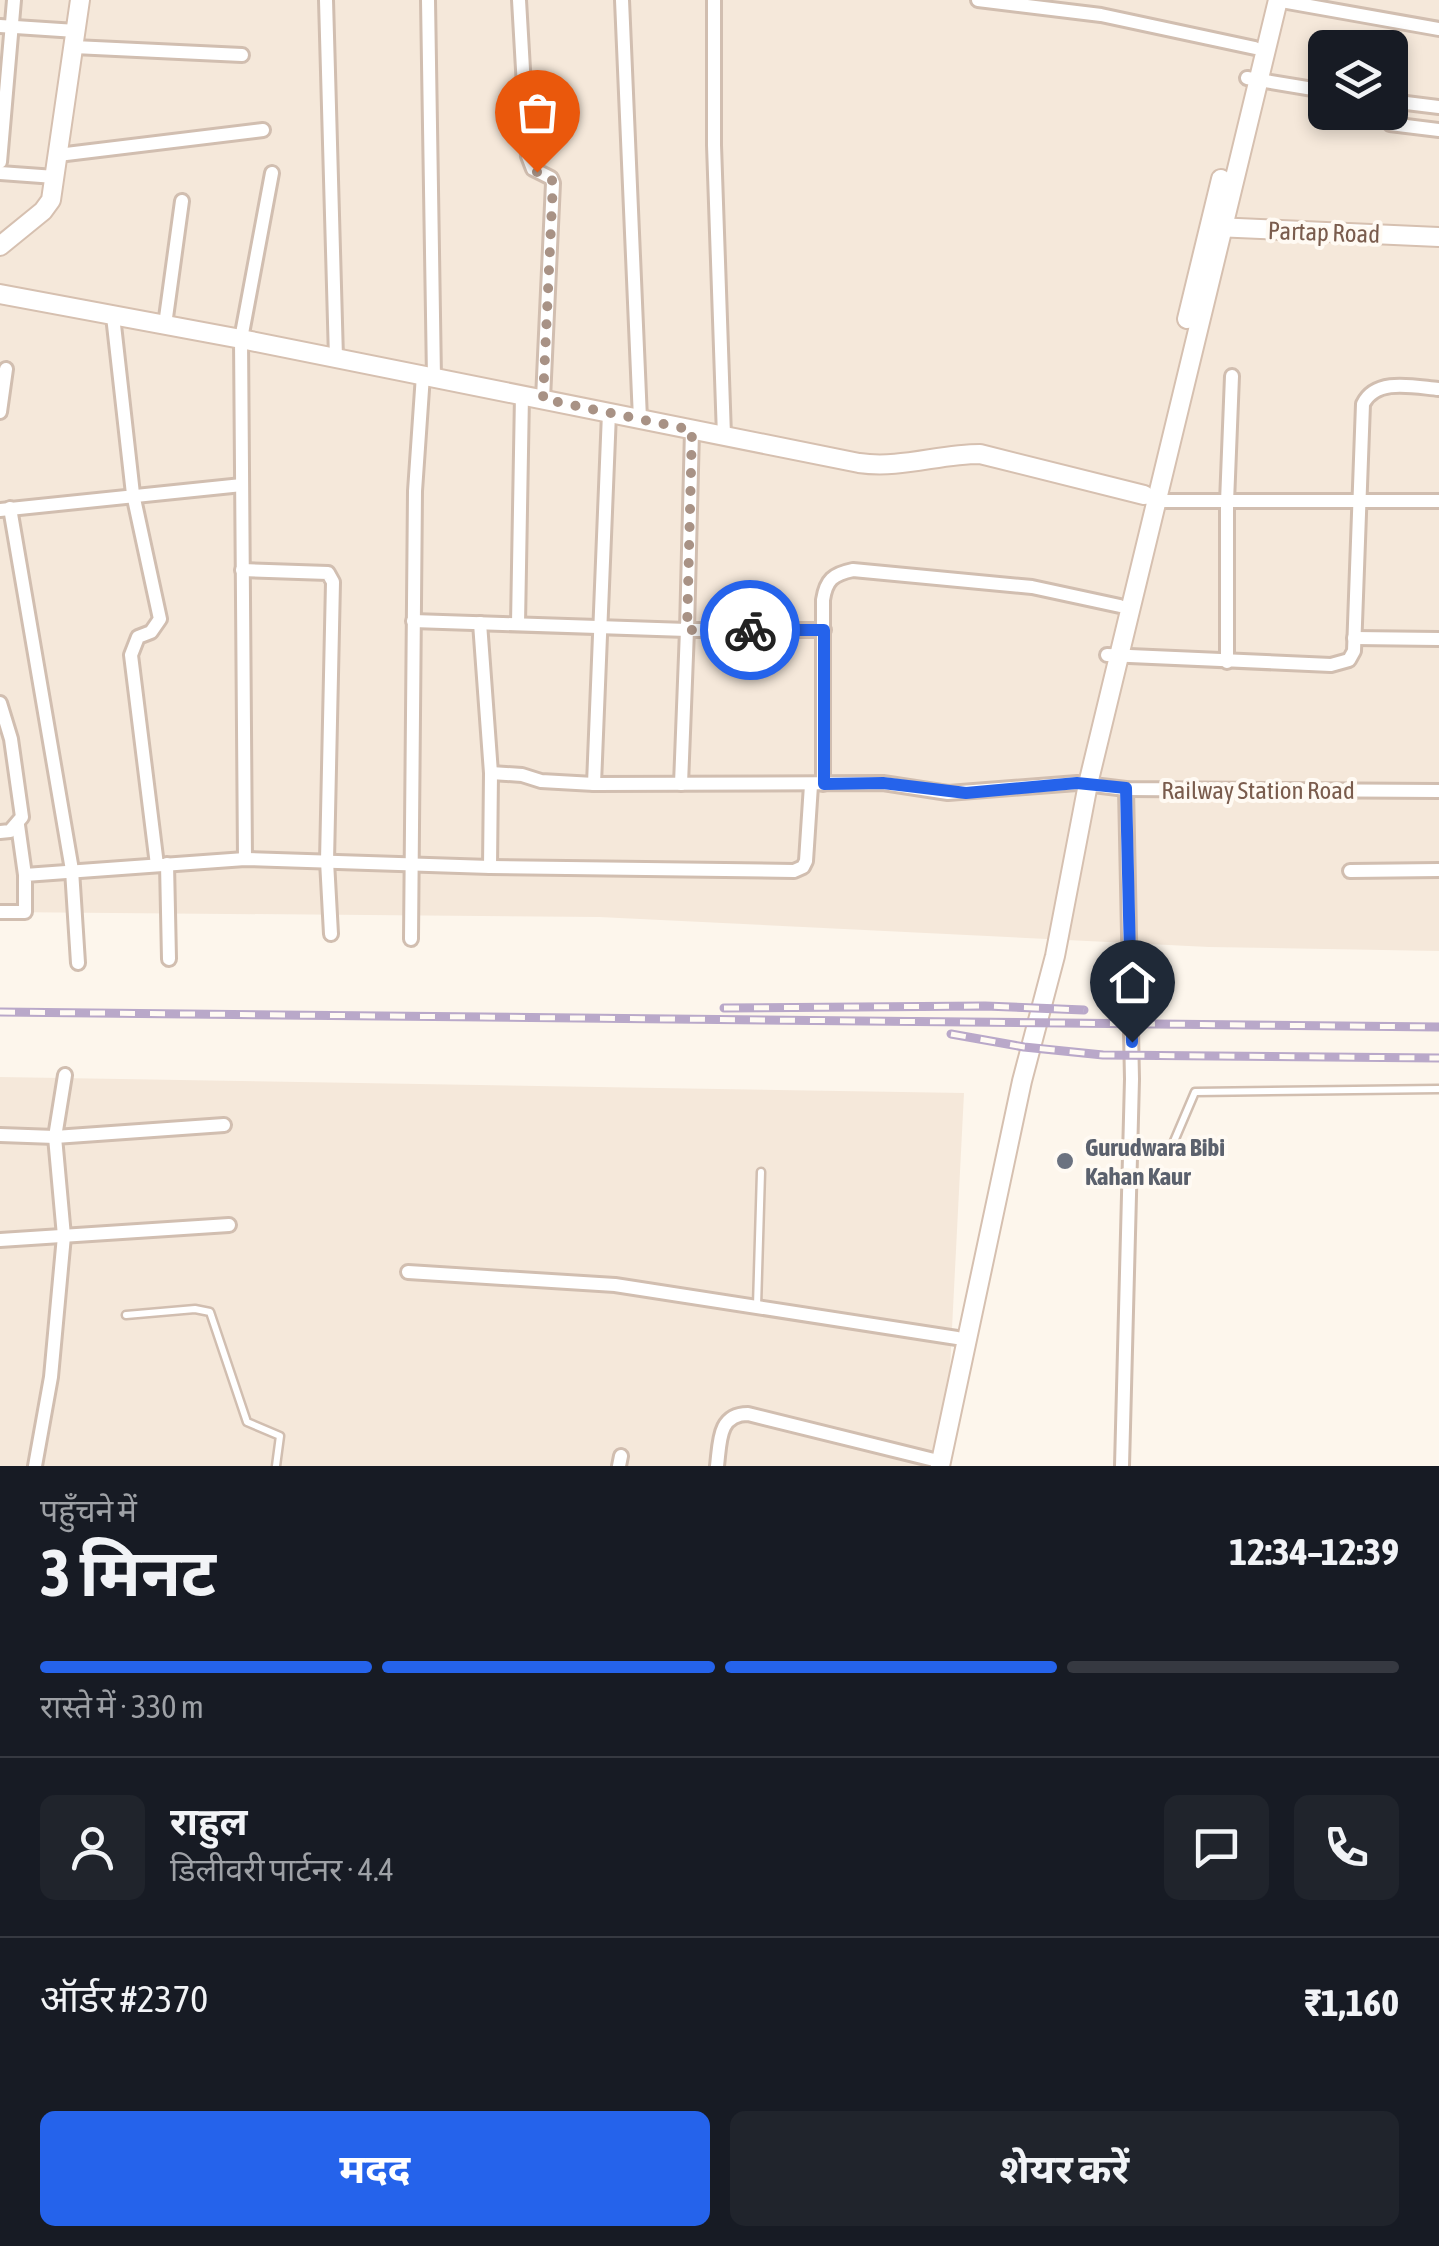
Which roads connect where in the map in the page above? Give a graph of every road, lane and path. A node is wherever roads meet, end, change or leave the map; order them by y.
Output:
1 (14, 0) edge
2 (80, 0) edge
3 (326, 0) edge
4 (428, 0) edge
5 (518, 0) edge
6 (622, 0) edge
7 (714, 0) edge
8 (978, 0) edge
9 (1268, 0) edge
10 (1277, 0) edge
11 (996, 1) edge
12 (6, 26) edge
13 (1439, 30) edge
14 (75, 39) junction
15 (1255, 48) junction
16 (242, 54) dead end
17 (1252, 78) junction
18 (1308, 88) edge
19 (1408, 103) edge
20 (1439, 107) edge
21 (1408, 126) edge
22 (263, 130) dead end
23 (1439, 130) edge
24 (58, 155) junction
25 (0, 162) edge
26 (0, 173) edge
27 (272, 173) dead end
28 (56, 177) junction
29 (182, 201) dead end
30 (1216, 227) junction
31 (1439, 237) edge
32 (0, 246) edge
33 (0, 294) edge
34 (113, 316) junction
35 (165, 325) junction
36 (241, 339) junction
37 (336, 358) junction
38 (6, 369) dead end
39 (429, 376) junction
40 (1232, 376) dead end
41 (1439, 389) edge
42 (522, 395) junction
43 (543, 399) junction
44 (0, 412) edge
45 (609, 412) junction
46 (640, 419) junction
47 (692, 430) junction
48 (724, 436) junction
49 (242, 485) junction
50 (133, 494) junction
51 (1147, 499) junction
52 (1359, 500) junction
53 (1439, 501) edge
54 (1227, 502) junction
55 (5, 509) edge
56 (242, 570) junction
57 (1120, 606) junction
58 (413, 621) junction
59 (480, 623) junction
60 (518, 624) junction
61 (598, 627) junction
62 (687, 630) junction
63 (824, 630) junction
64 (1354, 638) junction
65 (1439, 639) edge
66 (1113, 655) junction
67 (1227, 662) junction
68 (0, 704) edge
69 (5, 740) edge
70 (491, 773) junction
71 (594, 784) junction
72 (682, 784) junction
73 (1083, 784) junction
74 (817, 785) junction
75 (1126, 788) junction
76 (1439, 791) edge
77 (18, 825) junction
78 (0, 832) edge
79 (245, 859) junction
80 (328, 860) junction
81 (162, 864) junction
82 (410, 864) junction
83 (490, 867) junction
84 (72, 870) junction
85 (1350, 870) dead end
86 (1439, 870) edge
87 (24, 875) junction
88 (0, 912) edge
89 (331, 934) dead end
90 (411, 939) dead end
91 (169, 959) dead end
92 (78, 963) dead end
93 (65, 1075) dead end
94 (1439, 1089) edge
95 (224, 1125) dead end
96 (0, 1135) edge
97 (56, 1137) junction
98 (1169, 1154) dead end
99 (762, 1172) dead end
100 (229, 1226) dead end
101 (64, 1236) junction
102 (0, 1240) edge
103 (408, 1272) dead end
104 (757, 1307) junction
105 (126, 1316) dead end
106 (957, 1338) junction
107 (935, 1464) edge
108 (35, 1466) edge
109 (276, 1466) edge
110 (717, 1466) edge
111 (1122, 1466) edge

1 - 12 street
2 - 14 street
3 - 37 street
4 - 39 street
5 - 43 street
6 - 46 street
7 - 48 street
8 - 11 street
9 - 15 street
10 - 13 street
10 - 17 street
11 - 15 street
12 - 14 street
12 - 25 street
14 - 16 street
14 - 24 street
15 - 17 street
17 - 18 street
17 - 30 street
19 - 20 street
21 - 23 street
22 - 24 street
24 - 28 street
26 - 28 street
27 - 36 street
28 - 32 street
29 - 35 street
30 - 31 street, Partap Road
30 - 51 street
33 - 34 street
34 - 35 street
34 - 50 street
35 - 36 street
36 - 37 street
36 - 49 street
37 - 39 street
38 - 44 street
39 - 42 street
39 - 58 street
40 - 54 street
41 - 52 street
42 - 43 street
42 - 60 street
43 - 45 street
45 - 46 street
45 - 61 street
46 - 47 street
47 - 48 street
47 - 62 street
48 - 51 street
49 - 50 street
49 - 56 street
50 - 55 street
50 - 81 street
51 - 54 street
51 - 57 street
51 - 66 street
52 - 53 street
52 - 54 street
52 - 64 street
54 - 67 street
55 - 84 street
56 - 79 street
56 - 80 street
57 - 63 street
57 - 66 street
58 - 59 street
58 - 82 street
59 - 60 street
59 - 70 street
60 - 61 street
61 - 62 street
61 - 71 street
62 - 63 street
62 - 72 street
63 - 74 street
64 - 65 street
64 - 67 street
66 - 67 street
66 - 73 street
68 - 69 street
69 - 77 street
70 - 71 street, Railway Station Road
70 - 83 street
71 - 72 street, Railway Station Road
72 - 74 street, Railway Station Road
73 - 74 street, Railway Station Road
73 - 75 street, Railway Station Road
73 - 106 street
73 - 107 street
74 - 83 street
75 - 76 street, Railway Station Road
75 - 111 street
77 - 78 street
77 - 87 street
79 - 80 street
79 - 81 street
80 - 82 street
80 - 89 street
81 - 84 street
81 - 91 street
82 - 83 street
82 - 90 street
84 - 87 street
84 - 92 street
85 - 86 street
87 - 88 street
93 - 97 street
94 - 98 lane
95 - 97 street
96 - 97 street
97 - 101 street
99 - 104 lane
100 - 101 street
101 - 102 street
101 - 108 street
103 - 104 street
104 - 106 street
105 - 109 lane
106 - 107 street
107 - 110 street

